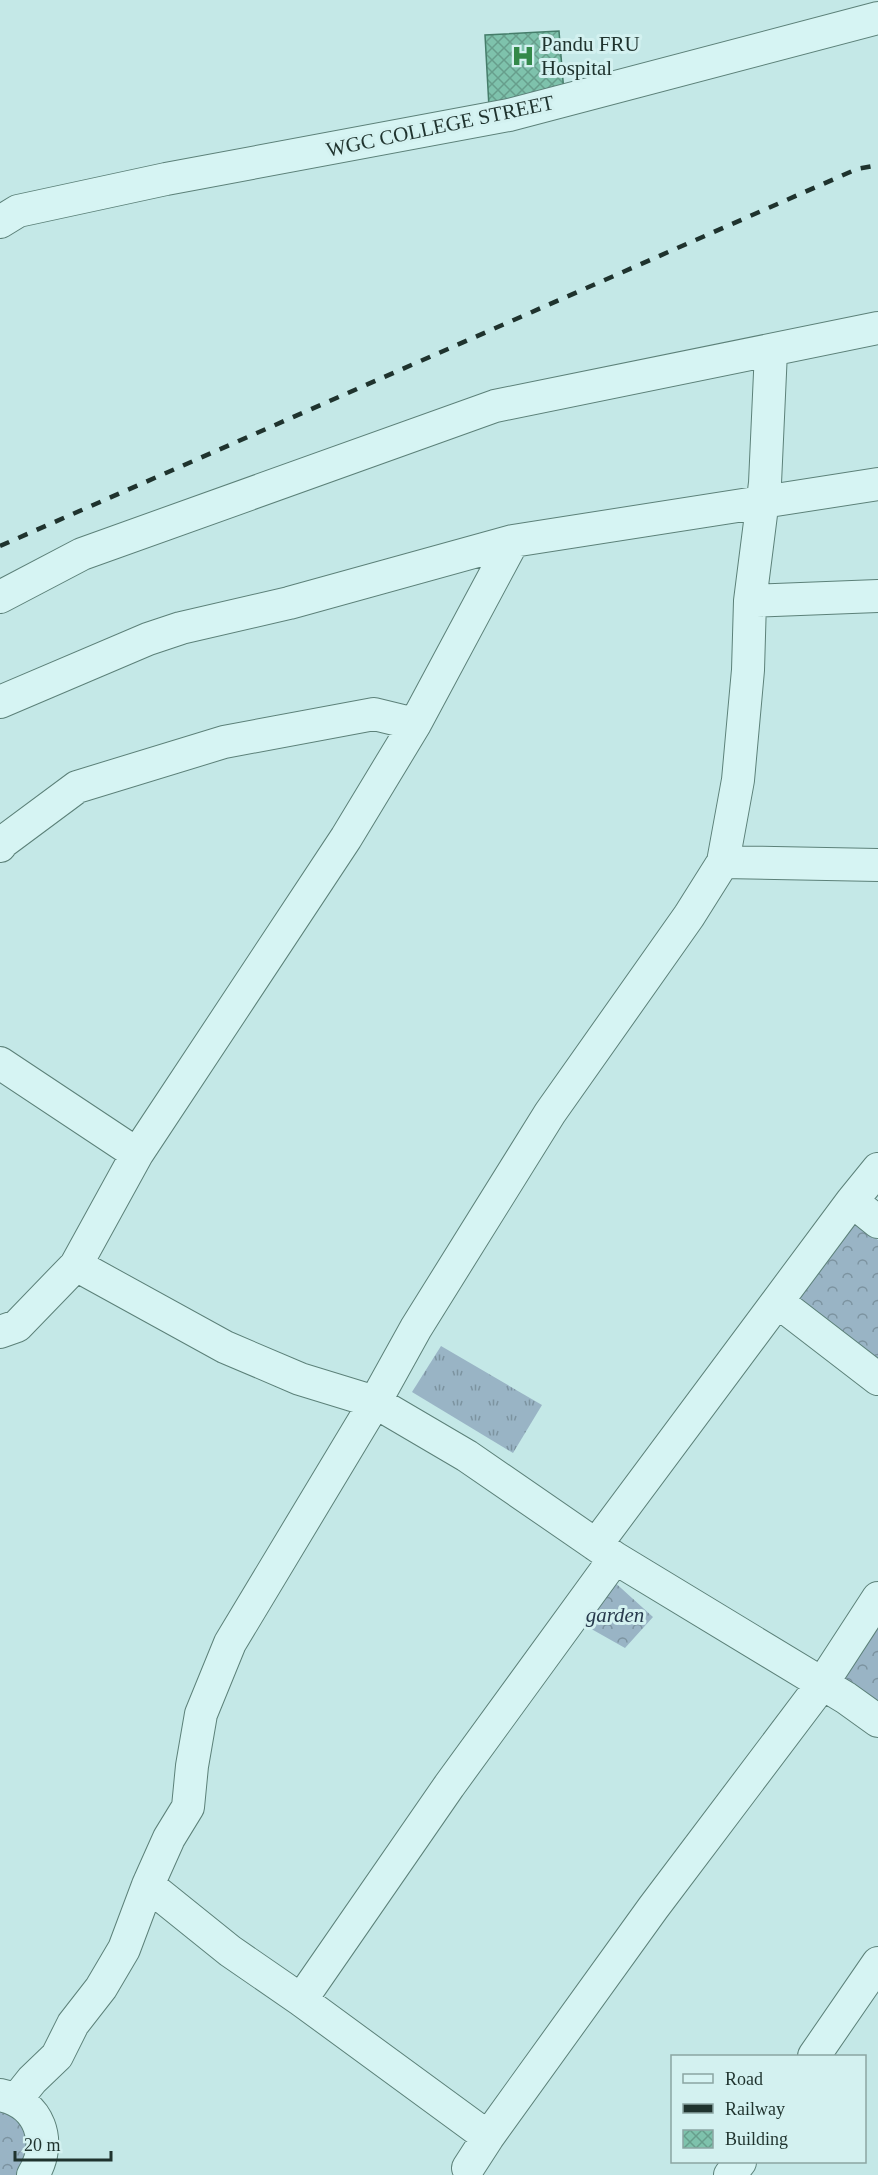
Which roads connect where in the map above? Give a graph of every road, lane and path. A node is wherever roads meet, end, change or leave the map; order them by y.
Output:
1 (878, 18) edge
2 (0, 222) edge
3 (878, 328) edge
4 (771, 351) junction
5 (878, 484) edge
6 (762, 503) junction
7 (513, 541) junction
8 (878, 596) edge
9 (0, 597) edge
10 (750, 601) junction
11 (0, 702) edge
12 (415, 724) junction
13 (0, 846) edge
14 (723, 862) junction
15 (878, 865) edge
16 (0, 1063) edge
17 (137, 1154) junction
18 (878, 1169) edge
19 (852, 1201) junction
20 (878, 1222) edge
21 (76, 1265) junction
22 (778, 1302) junction
23 (0, 1332) edge
24 (878, 1379) edge
25 (375, 1402) junction
26 (606, 1551) junction
27 (878, 1598) edge
28 (822, 1684) junction
29 (878, 1721) edge
30 (148, 1885) junction
31 (878, 1963) edge
32 (301, 2000) junction
33 (815, 2055) edge
34 (8, 2098) edge
35 (488, 2137) junction
36 (739, 2163) edge
37 (468, 2168) dead end
38 (33, 2175) edge
39 (730, 2175) edge

1 - 2 street, WGC COLLEGE STREET
3 - 4 street
4 - 6 street
4 - 9 street
5 - 6 street
6 - 7 street
6 - 10 street
7 - 11 street
7 - 12 street
8 - 10 street
10 - 14 street
12 - 13 street
12 - 17 street
14 - 15 street
14 - 25 street
16 - 17 street
17 - 21 street
18 - 19 street
19 - 20 street
19 - 22 street
21 - 23 street
21 - 25 street
22 - 24 street
22 - 26 street
25 - 26 street
25 - 30 street
26 - 28 street
26 - 32 street
27 - 28 street
28 - 29 street
28 - 35 street
30 - 32 street
30 - 34 street
31 - 33 street
32 - 35 street
34 - 38 street
35 - 37 street
36 - 39 street

